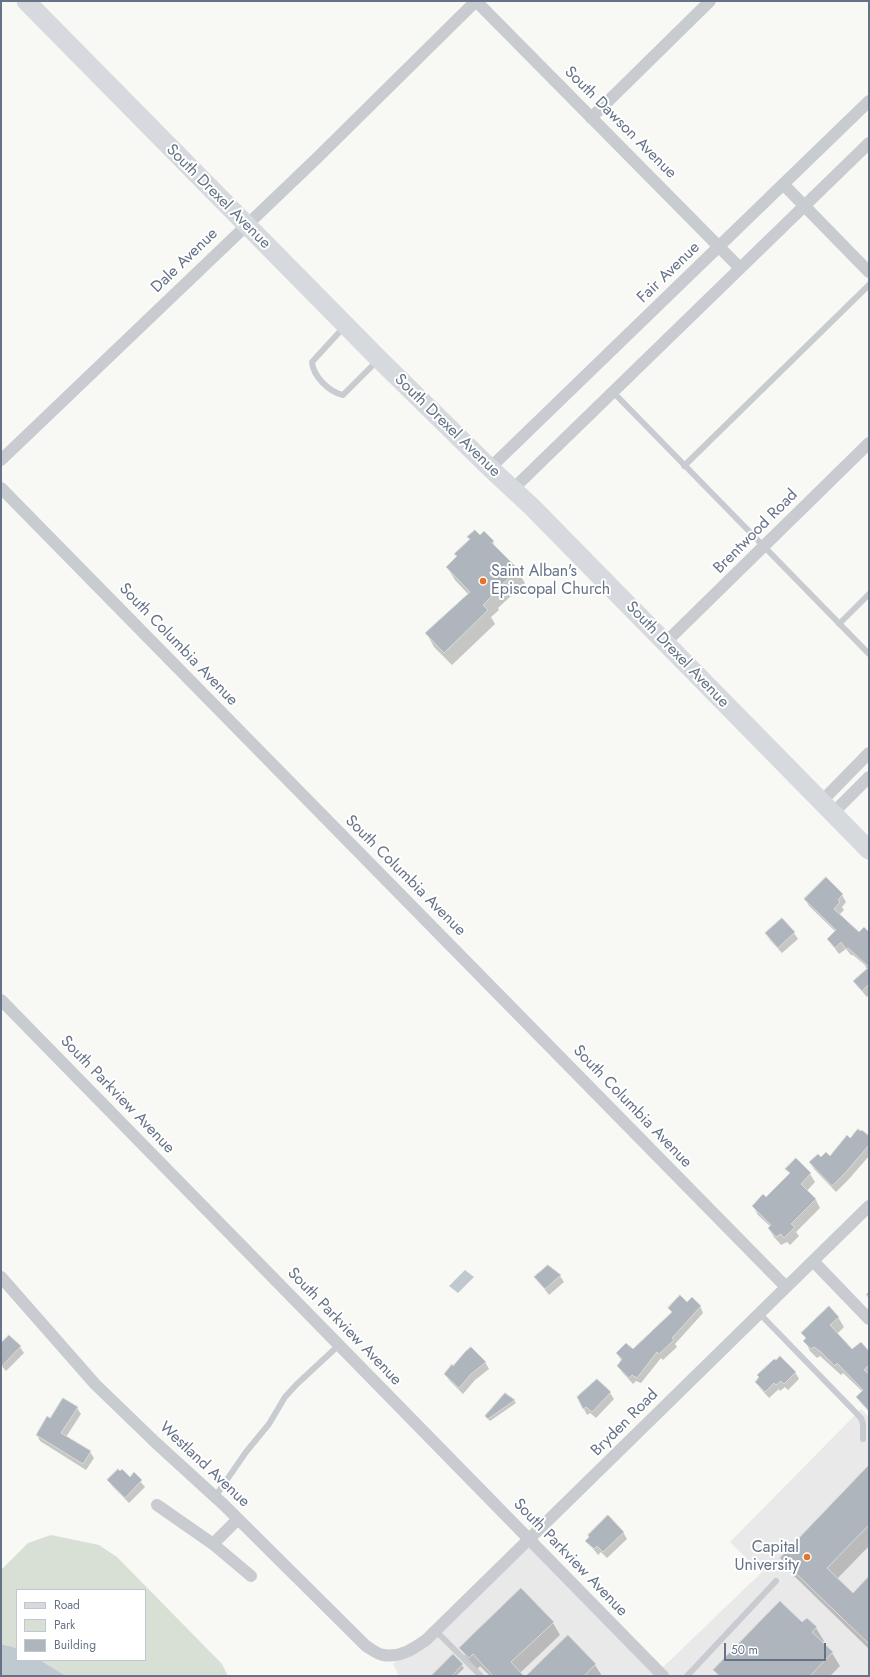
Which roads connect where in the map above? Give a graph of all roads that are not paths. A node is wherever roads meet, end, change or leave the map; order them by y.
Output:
1 (26, 1) edge
2 (476, 1) edge
3 (710, 1) edge
4 (869, 101) edge
5 (591, 118) junction
6 (869, 143) edge
7 (783, 184) junction
8 (804, 206) junction
9 (246, 225) junction
10 (719, 246) junction
11 (740, 268) junction
12 (869, 272) edge
13 (869, 285) edge
14 (346, 326) junction
15 (379, 359) junction
16 (613, 392) junction
17 (869, 443) edge
18 (1, 460) edge
19 (684, 466) junction
20 (490, 468) junction
21 (1, 488) edge
22 (513, 489) junction
23 (764, 547) junction
24 (869, 594) edge
25 (839, 624) junction
26 (665, 643) junction
27 (869, 654) edge
28 (869, 753) edge
29 (869, 777) edge
30 (827, 807) junction
31 (869, 850) edge
32 (1, 1000) edge
33 (869, 1206) edge
34 (813, 1261) junction
35 (3, 1283) edge
36 (786, 1287) junction
37 (759, 1313) junction
38 (869, 1319) edge
39 (339, 1345) junction
40 (863, 1439) dead end
41 (215, 1497) junction
42 (157, 1505) dead end
43 (238, 1519) junction
44 (529, 1540) junction
45 (213, 1544) junction
46 (251, 1576) dead end
47 (776, 1582) dead end
48 (436, 1631) junction
49 (399, 1655) joint
50 (481, 1676) edge
51 (663, 1676) edge
52 (687, 1676) edge

1 - 9 main road, South Drexel Avenue
2 - 5 street, South Dawson Avenue
2 - 9 street, Dale Avenue
3 - 5 street
4 - 7 street, Fair Avenue
5 - 10 street, South Dawson Avenue
6 - 8 street
7 - 8 street
7 - 10 street, Fair Avenue
8 - 11 street
8 - 12 street
9 - 14 main road, South Drexel Avenue
9 - 18 street, Dale Avenue
10 - 11 street, South Dawson Avenue
10 - 20 street, Fair Avenue
11 - 16 street
13 - 19 lane
14 - 15 main road, South Drexel Avenue
14 - 15 lane
15 - 20 main road, South Drexel Avenue
16 - 19 lane
16 - 22 street
17 - 23 street, Brentwood Road
19 - 23 lane
20 - 22 main road, South Drexel Avenue
21 - 36 street, South Columbia Avenue
22 - 26 main road, South Drexel Avenue
23 - 25 lane
23 - 26 street, Brentwood Road
24 - 25 lane
25 - 27 lane
26 - 30 main road, South Drexel Avenue
28 - 30 street
29 - 30 street
30 - 31 main road, South Drexel Avenue
32 - 39 street, South Parkview Avenue
33 - 34 street, Bryden Road
34 - 36 street, Bryden Road
34 - 38 street
35 - 41 street, Westland Avenue
36 - 37 street, Bryden Road
37 - 40 lane
37 - 44 street, Bryden Road
39 - 41 lane
39 - 44 street, South Parkview Avenue
41 - 43 street, Westland Avenue
42 - 45 street
43 - 45 street
43 - 49 street, Westland Avenue
44 - 48 street, Bryden Road
44 - 51 street, South Parkview Avenue
45 - 46 street
47 - 52 lane
48 - 49 street, Bryden Road
48 - 50 lane

